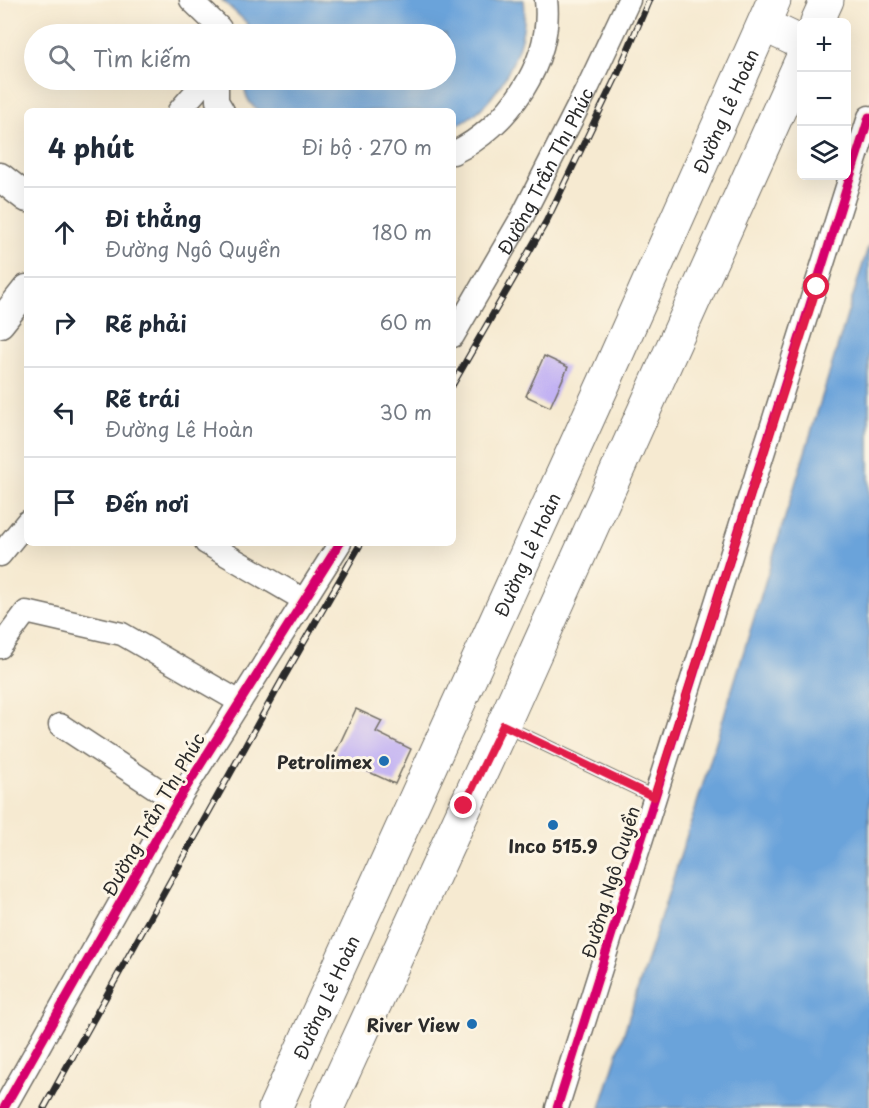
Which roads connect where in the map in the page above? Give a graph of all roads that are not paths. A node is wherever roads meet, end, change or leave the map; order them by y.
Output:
1 (191, 0) edge
2 (546, 0) edge
3 (629, 0) edge
4 (827, 0) edge
5 (769, 13) edge
6 (819, 18) edge
7 (216, 24) edge
8 (797, 39) edge
9 (797, 68) edge
10 (197, 90) edge
11 (217, 90) edge
12 (181, 108) edge
13 (222, 108) edge
14 (869, 117) edge
15 (456, 152) edge
16 (24, 293) edge
17 (0, 323) edge
18 (456, 331) edge
19 (604, 382) junction
20 (648, 403) junction
21 (24, 526) edge
22 (211, 546) edge
23 (338, 546) edge
24 (0, 555) edge
25 (303, 600) junction
26 (0, 647) edge
27 (240, 702) junction
28 (60, 725) dead end
29 (503, 725) junction
30 (421, 784) junction
31 (654, 797) junction
32 (177, 802) junction
33 (464, 806) junction
34 (6, 1094) edge
35 (275, 1108) edge
36 (327, 1108) edge
37 (556, 1108) edge

1 - 7 street
2 - 15 street
3 - 18 street, Đường Trần Thị Phúc
4 - 6 main road
5 - 8 main road
5 - 19 main road, Đường Lê Hoàn
9 - 20 main road
10 - 12 street
11 - 13 street
14 - 31 street, Đường Ngô Quyền
16 - 17 street
19 - 20 main road
19 - 30 main road, Đường Lê Hoàn
20 - 29 main road
21 - 24 street
22 - 25 street
23 - 25 street, Đường Trần Thị Phúc
25 - 27 street, Đường Trần Thị Phúc
26 - 27 street
27 - 32 street, Đường Trần Thị Phúc
28 - 32 street
29 - 31 lane
29 - 33 main road
30 - 33 main road
30 - 35 main road, Đường Lê Hoàn
31 - 37 street, Đường Ngô Quyền
32 - 34 street, Đường Trần Thị Phúc
33 - 36 main road

